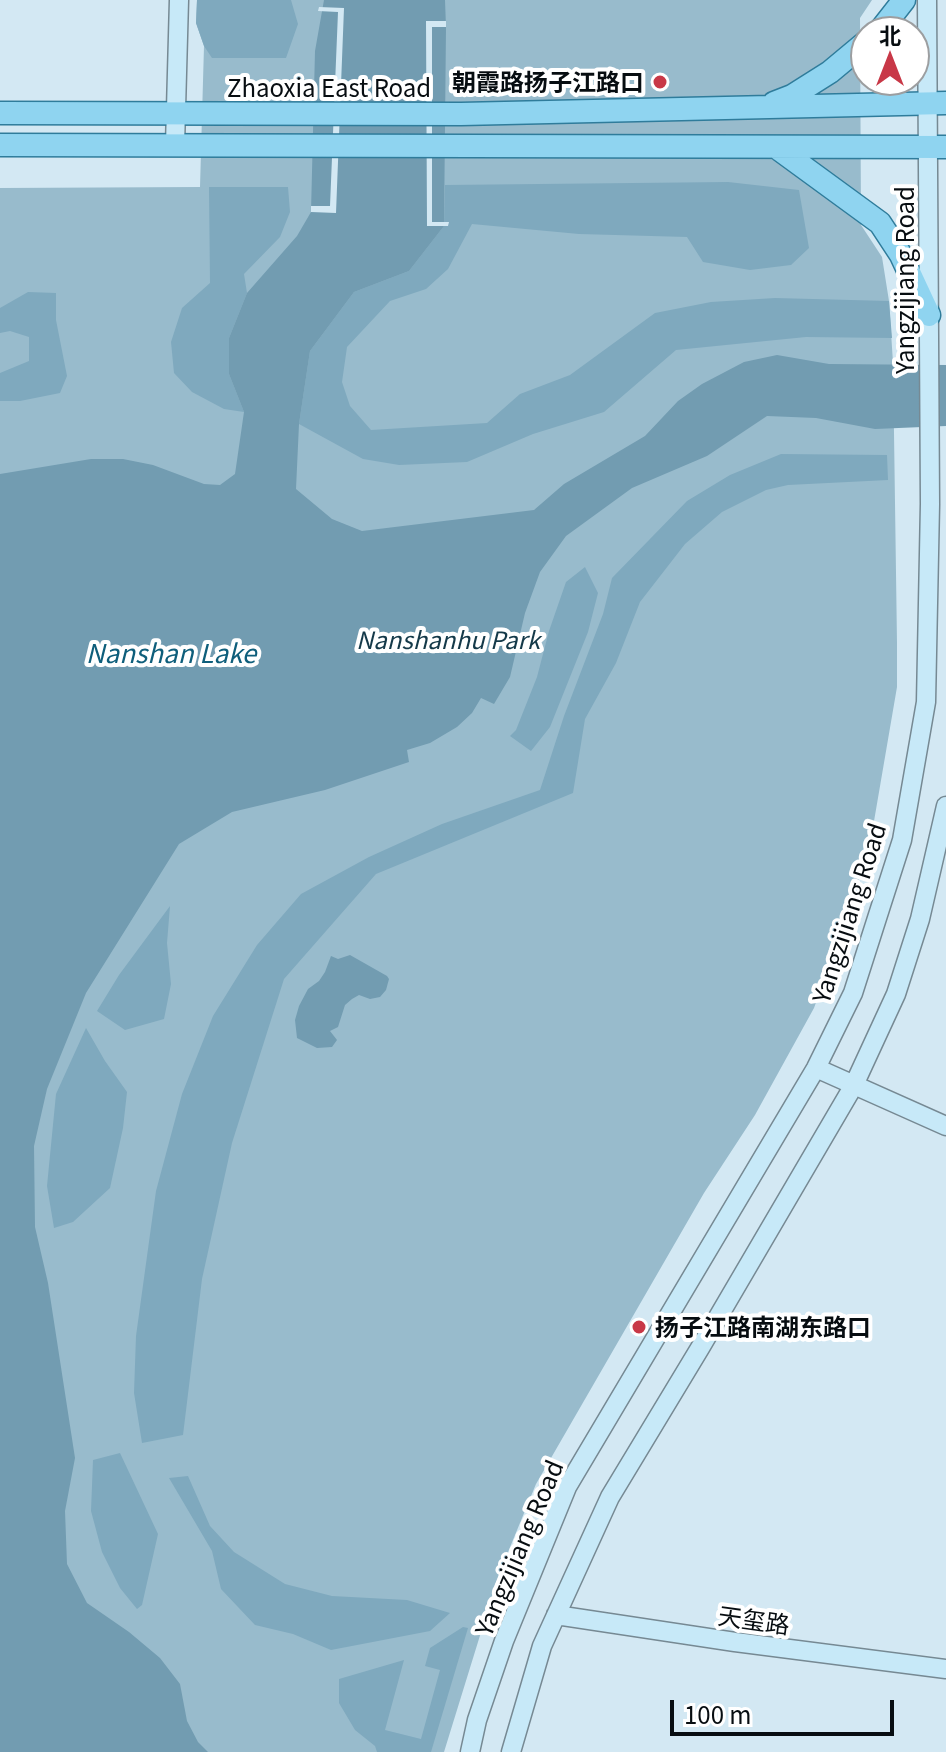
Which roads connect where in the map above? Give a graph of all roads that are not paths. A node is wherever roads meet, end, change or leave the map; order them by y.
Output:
1 (179, 0) edge
2 (904, 0) edge
3 (927, 0) edge
4 (892, 16) edge
5 (850, 55) edge
6 (938, 103) edge
7 (766, 107) junction
8 (0, 113) edge
9 (175, 114) junction
10 (0, 145) edge
11 (175, 145) junction
12 (775, 146) junction
13 (938, 146) edge
14 (929, 315) junction
15 (946, 806) edge
16 (816, 1068) junction
17 (854, 1085) junction
18 (946, 1126) edge
19 (556, 1615) junction
20 (946, 1669) edge
21 (470, 1752) edge
22 (511, 1752) edge

1 - 9 main road
2 - 4 main road
3 - 6 main road, Yangzijiang Road
5 - 7 main road
6 - 7 main road, Zhaoxia East Road
6 - 13 main road, Yangzijiang Road
7 - 9 main road, Zhaoxia East Road
8 - 9 main road, Zhaoxia East Road
9 - 11 main road
10 - 11 main road
11 - 12 main road
12 - 13 main road
12 - 14 main road
13 - 14 main road, Yangzijiang Road
14 - 16 main road, Yangzijiang Road
15 - 17 main road
16 - 17 main road
16 - 21 main road, Yangzijiang Road
17 - 18 main road
17 - 19 main road
19 - 20 main road, 天玺路
19 - 22 main road

